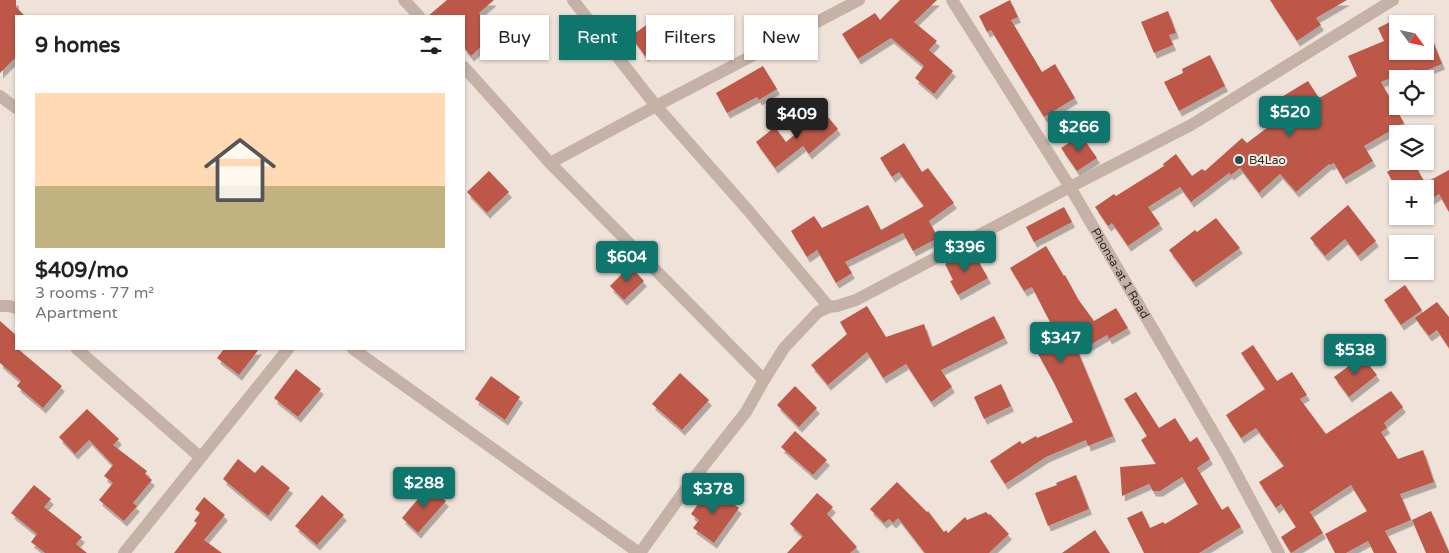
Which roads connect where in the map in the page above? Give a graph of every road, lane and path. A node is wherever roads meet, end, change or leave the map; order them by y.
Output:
1 (404, 0) edge
2 (573, 0) edge
3 (859, 0) edge
4 (952, 0) edge
5 (1393, 0) edge
6 (417, 15) edge
7 (465, 68) edge
8 (0, 96) edge
9 (656, 106) junction
10 (15, 107) edge
11 (550, 163) junction
12 (1070, 187) junction
13 (0, 306) edge
14 (829, 307) junction
15 (15, 308) edge
16 (78, 350) edge
17 (287, 350) edge
18 (354, 350) edge
19 (764, 380) junction
20 (200, 457) junction
21 (124, 553) edge
22 (639, 553) edge
23 (1279, 553) edge

1 - 6 street
2 - 9 street
3 - 9 street
4 - 12 street, Phonsa-at 1 Road
5 - 12 street
7 - 11 street
8 - 10 street
9 - 11 street
9 - 14 street
11 - 19 street
12 - 14 street
12 - 23 street, Phonsa-at 1 Road
13 - 15 street
14 - 19 street
16 - 20 street
17 - 20 street
18 - 22 street
19 - 22 street
20 - 21 street

